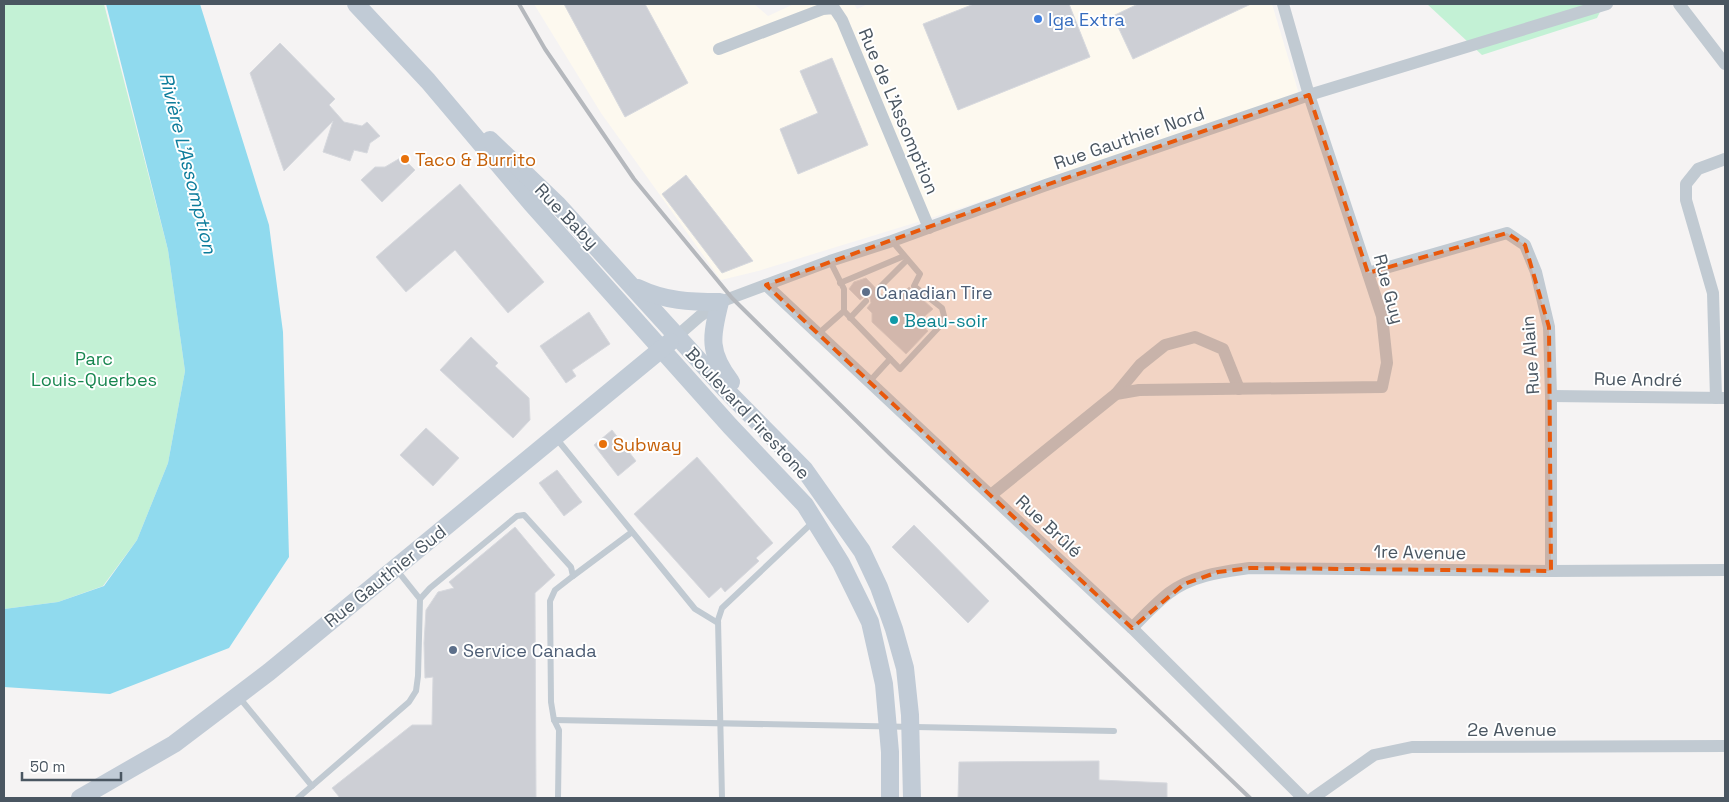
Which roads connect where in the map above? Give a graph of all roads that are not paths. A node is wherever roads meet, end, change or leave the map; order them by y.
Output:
1 (356, 4) edge
2 (1283, 4) edge
3 (1607, 4) edge
4 (1680, 4) edge
5 (719, 48) dead end
6 (1725, 64) edge
7 (428, 81) junction
8 (1309, 95) junction
9 (1725, 159) edge
10 (930, 228) junction
11 (892, 241) junction
12 (905, 258) junction
13 (830, 261) junction
14 (1368, 273) junction
15 (840, 282) junction
16 (632, 285) junction
17 (766, 285) junction
18 (880, 286) dead end
19 (866, 301) dead end
20 (720, 302) junction
21 (844, 311) junction
22 (850, 318) junction
23 (818, 334) junction
24 (677, 336) junction
25 (661, 349) junction
26 (890, 359) junction
27 (870, 382) junction
28 (1239, 389) junction
29 (1116, 394) junction
30 (1551, 396) junction
31 (1721, 398) edge
32 (770, 434) junction
33 (555, 437) junction
34 (992, 495) junction
35 (815, 520) junction
36 (632, 532) junction
37 (395, 568) junction
38 (1725, 570) edge
39 (1551, 571) junction
40 (573, 576) junction
41 (420, 599) junction
42 (718, 623) junction
43 (1132, 628) junction
44 (238, 696) junction
45 (554, 720) junction
46 (720, 724) junction
47 (887, 727) junction
48 (911, 727) junction
49 (1114, 731) dead end
50 (1725, 746) edge
51 (312, 786) junction
52 (80, 798) edge
53 (298, 798) edge
54 (558, 798) edge
55 (722, 798) edge
56 (890, 798) edge
57 (912, 798) edge
58 (1303, 798) edge
59 (1312, 798) edge

1 - 7 main road, Rue Baby
2 - 8 street, Rue Guy
3 - 8 street, Rue Gauthier Nord
4 - 6 street
5 - 10 street, Rue de L'Assomption
7 - 16 main road, Rue Baby
7 - 25 main road, Rue Baby
8 - 10 street, Rue Gauthier Nord
8 - 14 street, Rue Guy
9 - 31 street
10 - 11 street, Rue Gauthier Nord
11 - 12 lane
11 - 13 street, Rue Gauthier Nord
12 - 15 lane
12 - 18 lane
12 - 26 lane
13 - 15 lane
13 - 17 street, Rue Gauthier Nord
14 - 28 street, Rue Guy
14 - 30 street, Rue Alain
15 - 21 lane
16 - 20 main road
16 - 24 main road, Rue Baby
17 - 20 street, Rue Gauthier Nord
17 - 23 street, Rue Brûlé
19 - 22 lane
20 - 24 street, Rue Gauthier Nord
20 - 32 main road
21 - 22 lane
21 - 23 lane
22 - 26 lane
23 - 27 street, Rue Brûlé
24 - 25 main road, Rue Gauthier Sud
24 - 32 main road, Boulevard Firestone
25 - 33 main road, Rue Gauthier Sud
25 - 35 main road, Boulevard Firestone
26 - 27 lane
27 - 34 street, Rue Brûlé
28 - 29 street, Rue Guy
28 - 29 street, Rue Guy
29 - 34 street, Rue Guy
30 - 31 street, Rue André
30 - 39 street, Rue Alain
32 - 48 main road, Boulevard Firestone
33 - 36 lane
33 - 37 main road, Rue Gauthier Sud
34 - 43 street, Rue Brûlé
35 - 42 lane
35 - 47 main road, Boulevard Firestone
36 - 40 lane
36 - 42 lane
37 - 41 lane
37 - 44 main road, Rue Gauthier Sud
38 - 39 street, 1re Avenue
39 - 43 street, 1re Avenue
40 - 41 lane
40 - 45 lane
41 - 51 lane
42 - 46 lane
43 - 58 street, Rue Brûlé
44 - 51 lane
44 - 52 main road, Rue Gauthier Sud
45 - 46 lane
45 - 54 lane
46 - 47 lane
46 - 55 lane
47 - 48 lane
47 - 56 main road, Boulevard Firestone
48 - 49 lane
48 - 57 main road, Boulevard Firestone
50 - 59 street, 2e Avenue
51 - 53 lane

